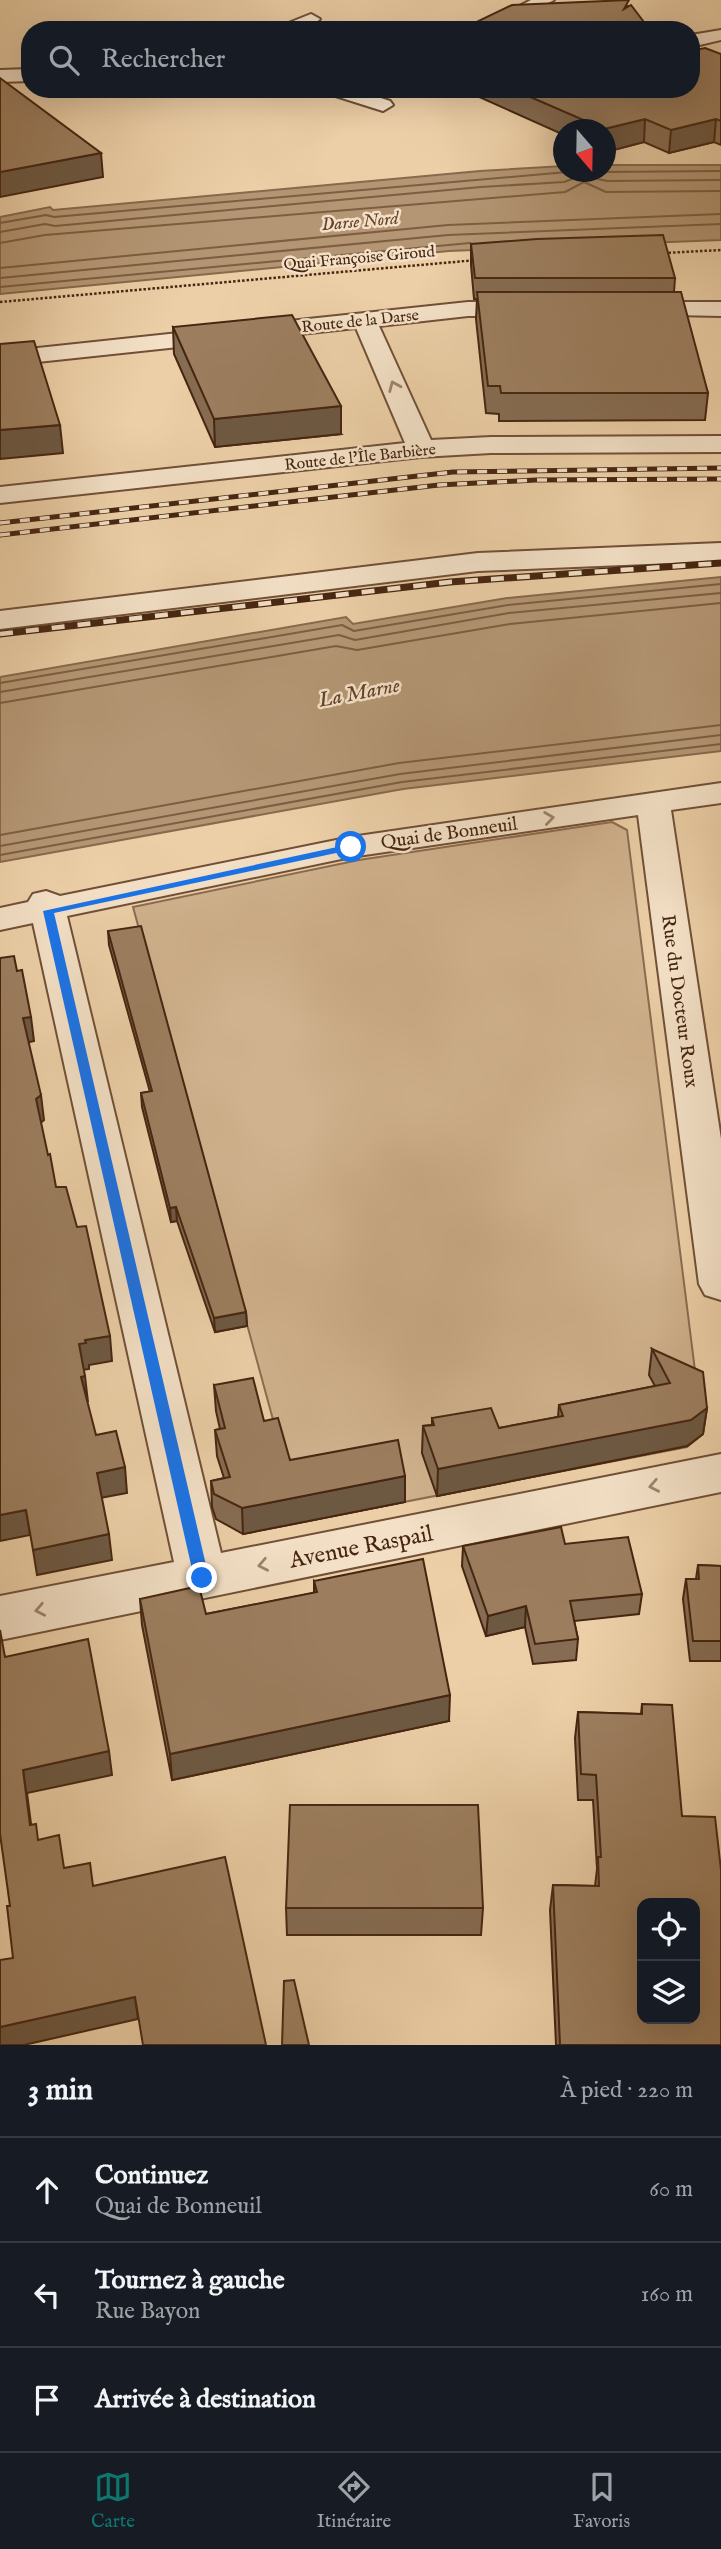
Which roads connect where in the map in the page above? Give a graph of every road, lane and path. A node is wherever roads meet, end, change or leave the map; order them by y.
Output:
1 (545, 0) edge
2 (311, 19) dead end
3 (307, 21) edge
4 (501, 21) edge
5 (721, 35) edge
6 (700, 37) edge
7 (21, 75) edge
8 (0, 76) edge
9 (361, 98) edge
10 (383, 105) dead end
11 (721, 250) edge
12 (653, 253) edge
13 (478, 260) edge
14 (0, 302) edge
15 (548, 309) edge
16 (615, 309) edge
17 (721, 309) edge
18 (365, 320) junction
19 (0, 359) edge
20 (721, 444) edge
21 (421, 449) junction
22 (0, 495) edge
23 (721, 552) edge
24 (0, 620) edge
25 (721, 793) edge
26 (653, 803) junction
27 (47, 907) junction
28 (0, 919) edge
29 (721, 1284) edge
30 (721, 1473) edge
31 (202, 1578) junction
32 (0, 1618) edge

1 - 4 street
2 - 3 street
5 - 6 street
7 - 8 street
9 - 10 street
11 - 12 path
13 - 14 path, Quai Françoise Giroud
15 - 18 street, Route de la Darse
16 - 17 street
18 - 19 street, Route de la Darse
21 -> 18 street
20 - 21 street, Route de l'Île Barbière
21 - 22 street, Route de l'Île Barbière
23 - 24 street
25 - 26 street, Quai de Bonneuil
27 -> 26 street, Quai de Bonneuil
26 - 29 street, Rue du Docteur Roux
27 - 28 street, Quai de Bonneuil
27 - 31 street
30 -> 31 street, Avenue Raspail
31 -> 32 street, Avenue Raspail

